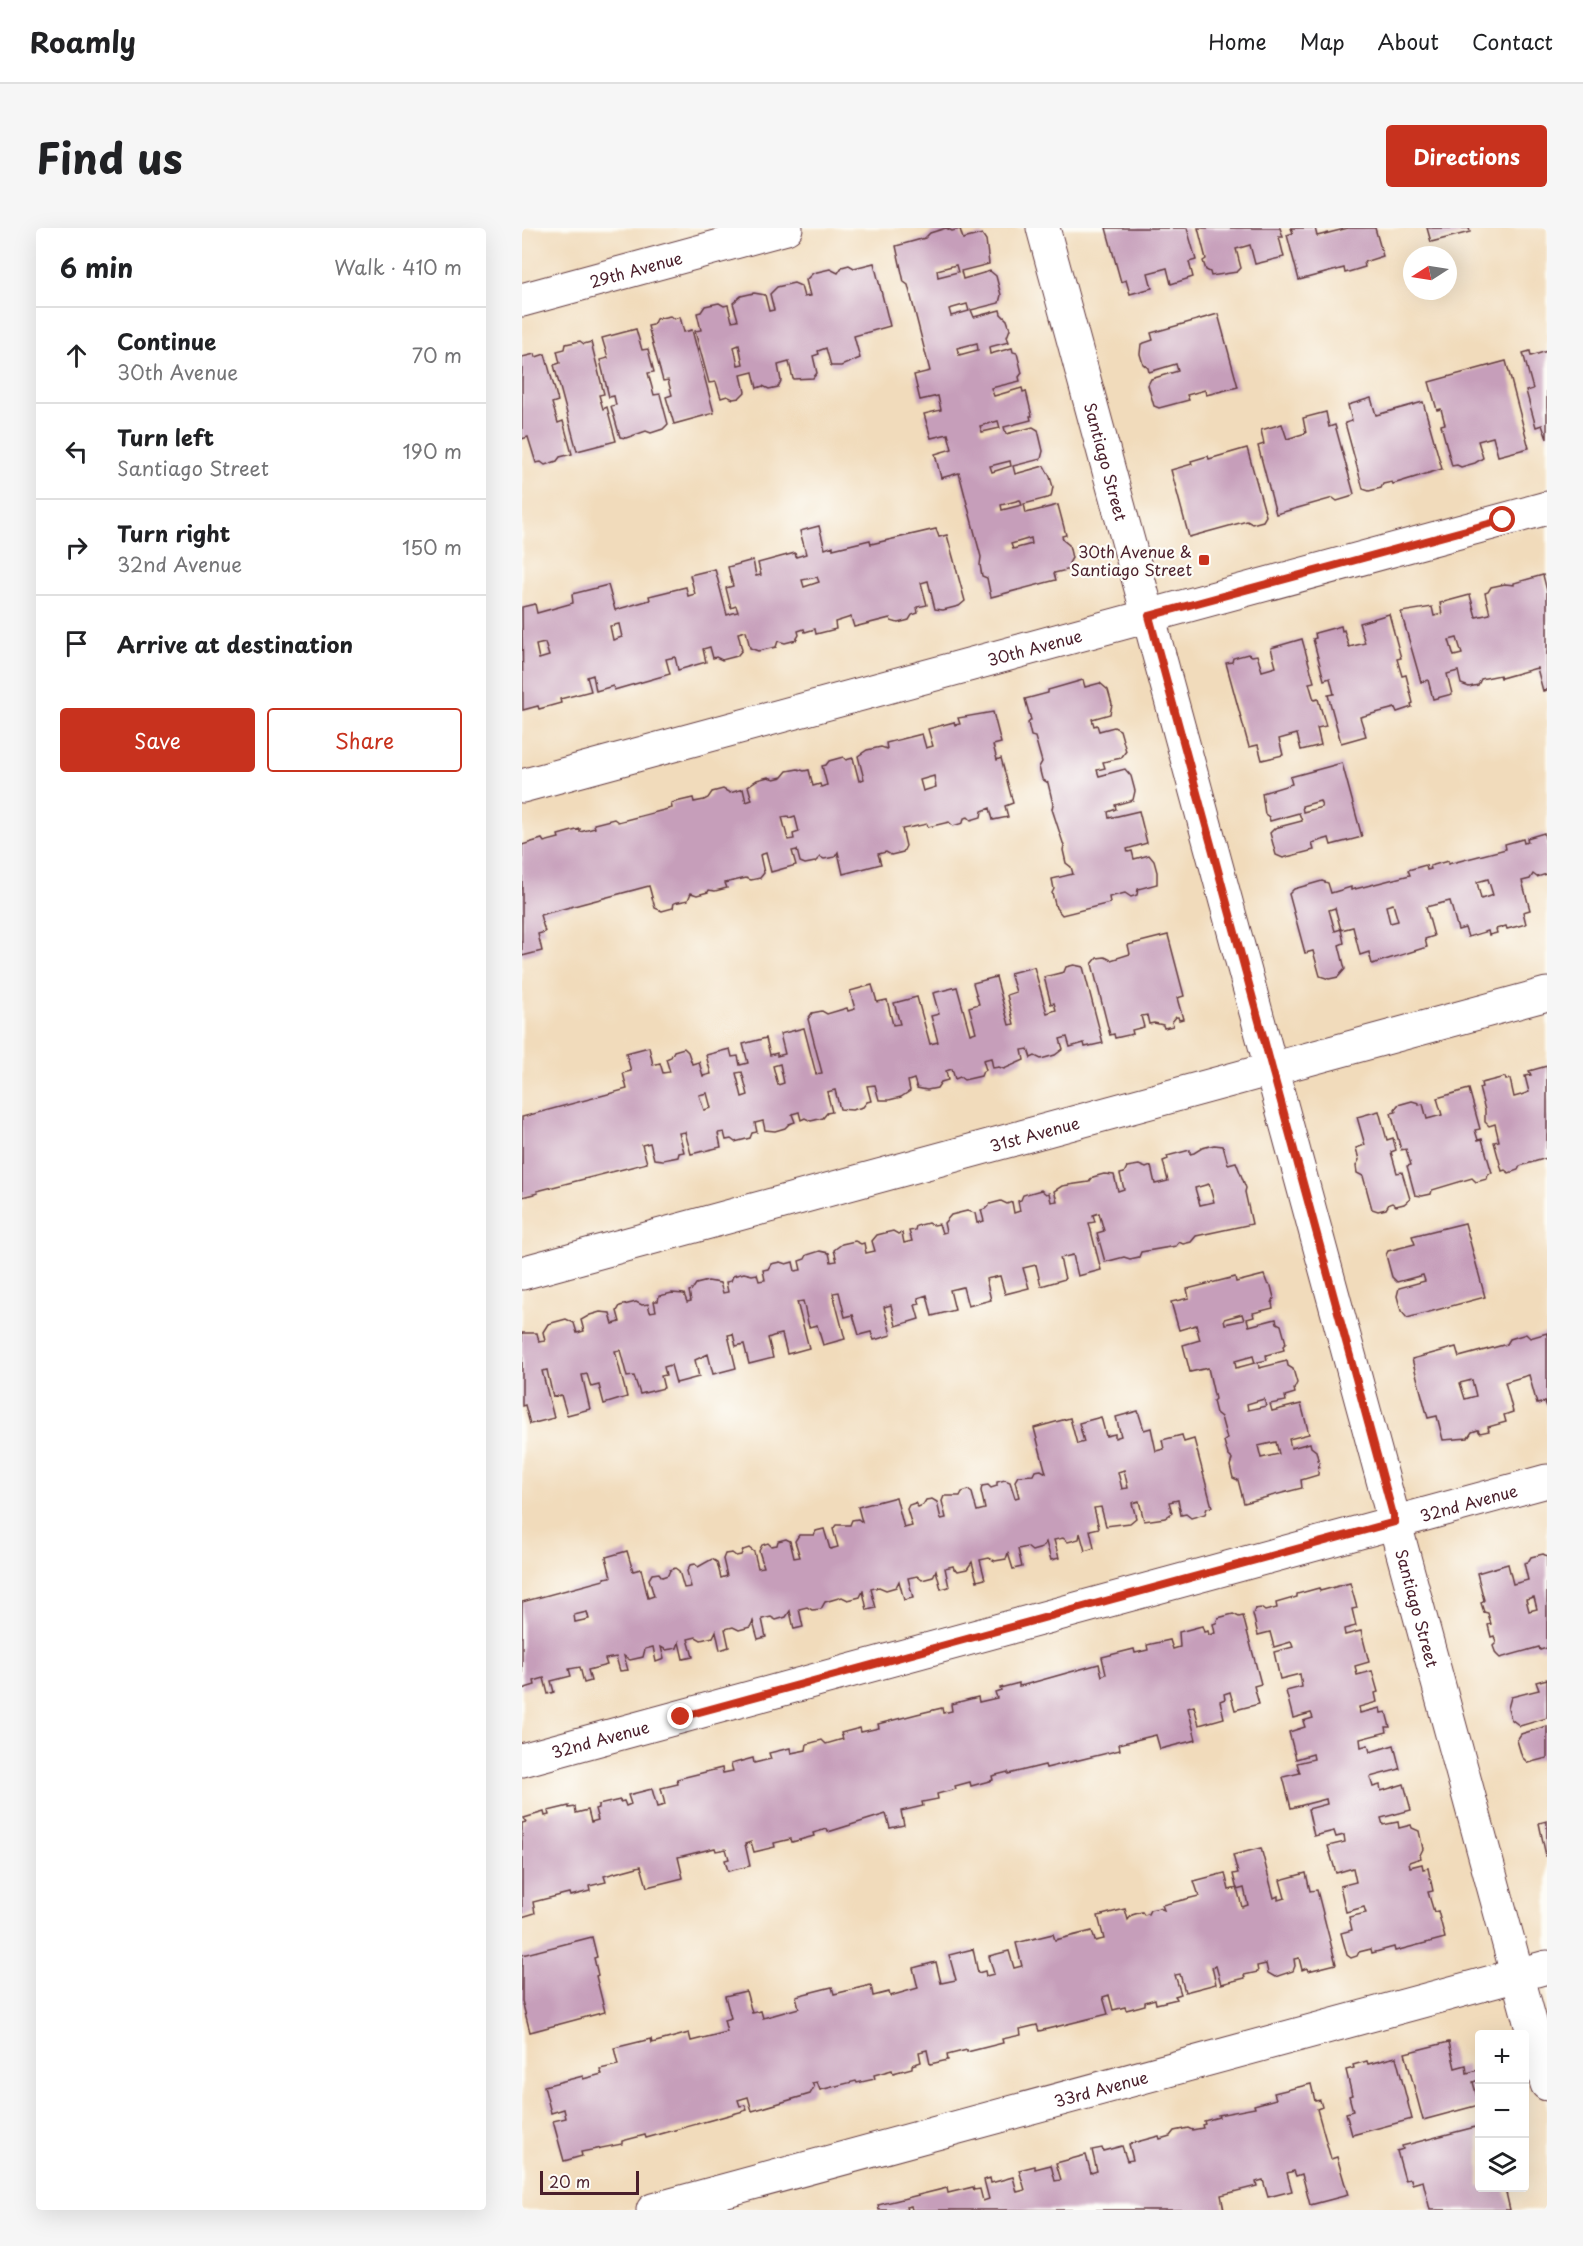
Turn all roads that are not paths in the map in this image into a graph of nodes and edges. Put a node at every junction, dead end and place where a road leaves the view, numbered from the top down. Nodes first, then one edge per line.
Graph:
1 (786, 228) edge
2 (1043, 228) edge
3 (522, 300) edge
4 (1547, 508) edge
5 (1149, 616) junction
6 (522, 786) edge
7 (1547, 994) edge
8 (1272, 1069) junction
9 (522, 1273) edge
10 (1547, 1481) edge
11 (1395, 1522) junction
12 (522, 1760) edge
13 (1532, 1971) edge
14 (1547, 2084) edge
15 (653, 2210) edge

1 - 3 street, 29th Avenue
2 - 5 street, Santiago Street
4 - 5 street, 30th Avenue
5 - 6 street, 30th Avenue
5 - 8 street, Santiago Street
7 - 8 street, 31st Avenue
8 - 9 street, 31st Avenue
8 - 11 street, Santiago Street
10 - 11 street, 32nd Avenue
11 - 12 street, 32nd Avenue
11 - 13 street, Santiago Street
13 - 14 street, Santiago Street
13 - 15 street, 33rd Avenue

